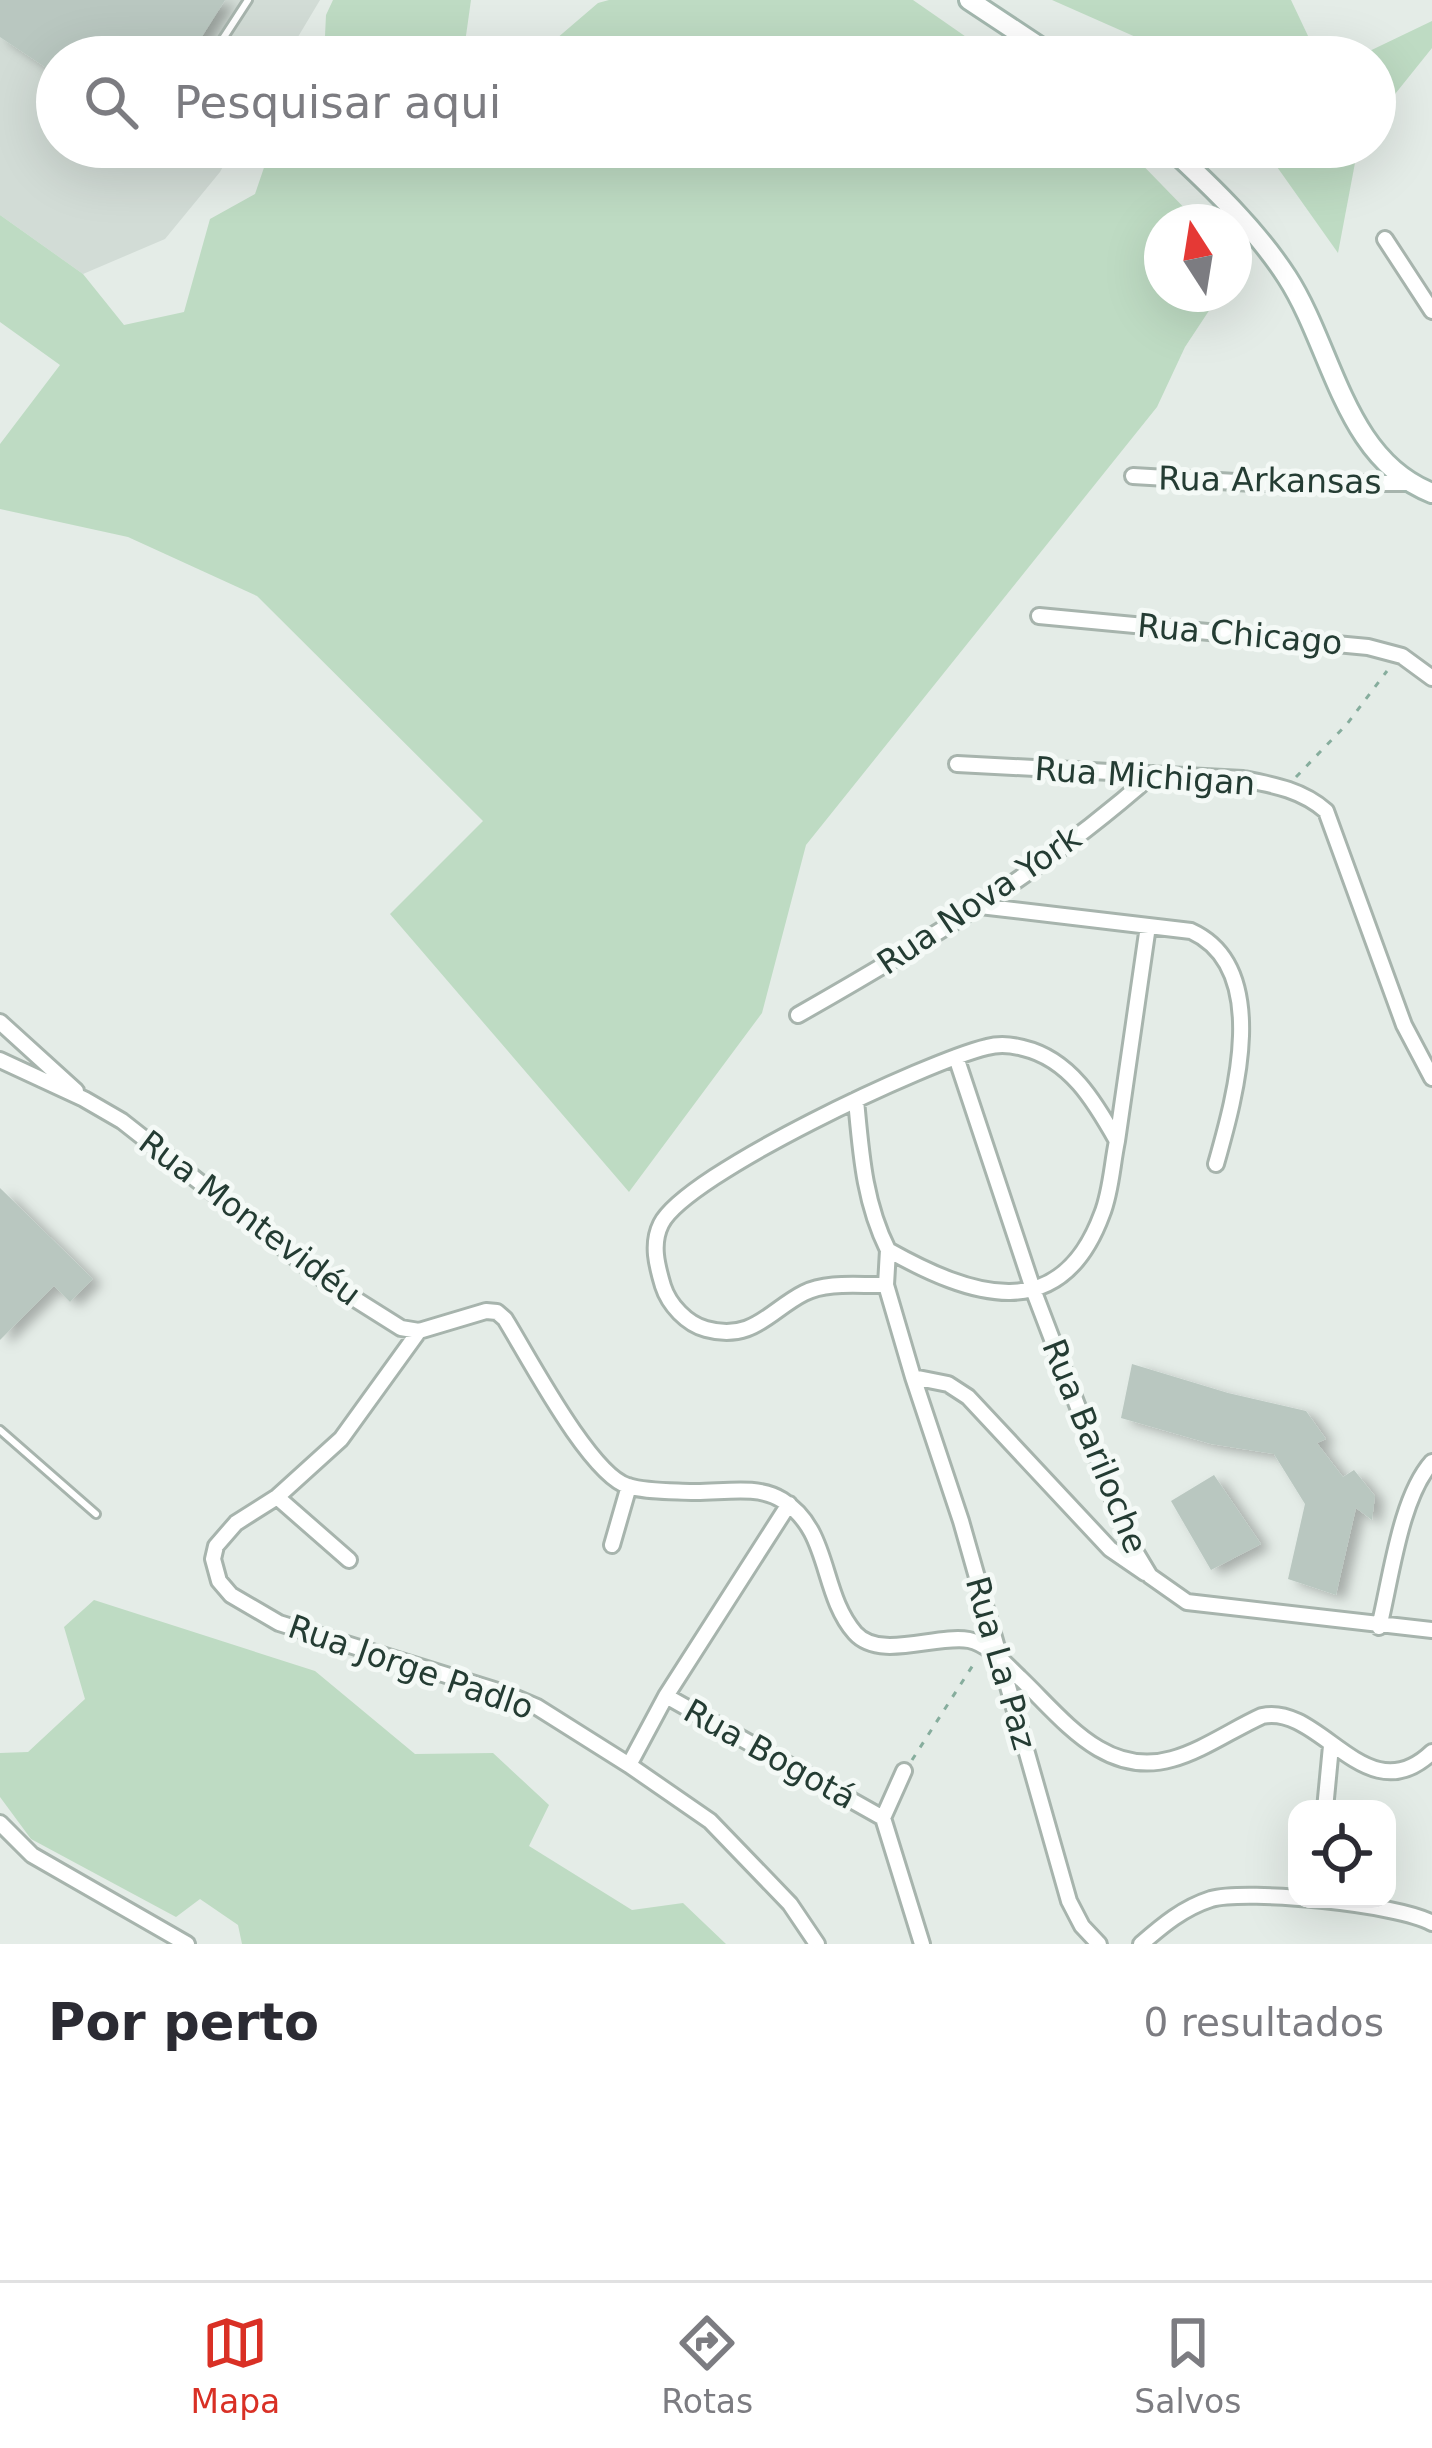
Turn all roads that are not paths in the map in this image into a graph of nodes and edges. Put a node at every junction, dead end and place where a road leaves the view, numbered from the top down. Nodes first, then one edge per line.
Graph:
1 (248, 0) edge
2 (969, 0) edge
3 (225, 36) edge
4 (1023, 36) edge
5 (1190, 168) edge
6 (1384, 239) dead end
7 (1432, 311) edge
8 (1132, 476) dead end
9 (1408, 483) junction
10 (1432, 493) edge
11 (1039, 616) dead end
12 (1432, 678) edge
13 (957, 764) dead end
14 (1153, 774) junction
15 (980, 906) junction
16 (1148, 926) junction
17 (798, 1015) dead end
18 (0, 1022) edge
19 (956, 1057) junction
20 (0, 1060) edge
21 (1432, 1078) edge
22 (84, 1099) junction
23 (856, 1100) junction
24 (1117, 1141) junction
25 (1216, 1164) dead end
26 (888, 1250) junction
27 (886, 1285) junction
28 (1034, 1292) junction
29 (418, 1331) junction
30 (913, 1377) junction
31 (0, 1430) edge
32 (1432, 1462) edge
33 (629, 1486) junction
34 (278, 1497) junction
35 (788, 1504) junction
36 (96, 1514) dead end
37 (612, 1545) dead end
38 (349, 1560) dead end
39 (1150, 1576) junction
40 (1378, 1627) junction
41 (1432, 1630) edge
42 (999, 1658) junction
43 (666, 1696) junction
44 (1330, 1747) junction
45 (1432, 1752) edge
46 (629, 1765) junction
47 (904, 1772) road end
48 (1326, 1800) edge
49 (883, 1818) junction
50 (0, 1822) edge
51 (1288, 1899) edge
52 (1386, 1908) edge
53 (1432, 1923) edge
54 (188, 1944) edge
55 (817, 1944) edge
56 (922, 1944) edge
57 (1099, 1944) edge
58 (1141, 1944) edge

1 - 3 lane
2 - 4 main road
5 - 9 main road
6 - 7 street
8 - 9 street, Rua Arkansas
9 - 10 main road
11 - 12 street, Rua Chicago
13 - 14 street, Rua Michigan
14 - 15 street, Rua Nova York
14 - 21 street, Rua Michigan
15 - 16 street
15 - 17 street, Rua Nova York
16 - 24 street
16 - 25 street
18 - 22 street, Rua Montevidéu
19 - 23 street
19 - 24 street
19 - 28 street, Rua Bariloche
20 - 22 street, Rua Montevidéu
22 - 29 street, Rua Montevidéu
23 - 26 street
23 - 27 street
24 - 28 street
26 - 27 street, Rua La Paz
26 - 28 street
27 - 30 street, Rua La Paz
28 - 39 street, Rua Bariloche
29 - 33 street
29 - 34 street
30 - 39 street
30 - 42 street, Rua La Paz
31 - 36 lane
32 - 40 street
33 - 35 street
33 - 37 street
34 - 38 street
34 - 46 street, Rua Jorge Padlo
35 - 42 street
35 - 43 street
39 - 40 street, Rua Bariloche
40 - 41 street
42 - 44 street
42 - 57 street, Rua La Paz
43 - 46 street
43 - 49 street, Rua Bogotá
44 - 45 street
44 - 48 street
46 - 55 street, Rua Jorge Padlo
47 - 49 street
49 - 56 street, Rua Bogotá
50 - 54 street
51 - 58 street
52 - 53 street

